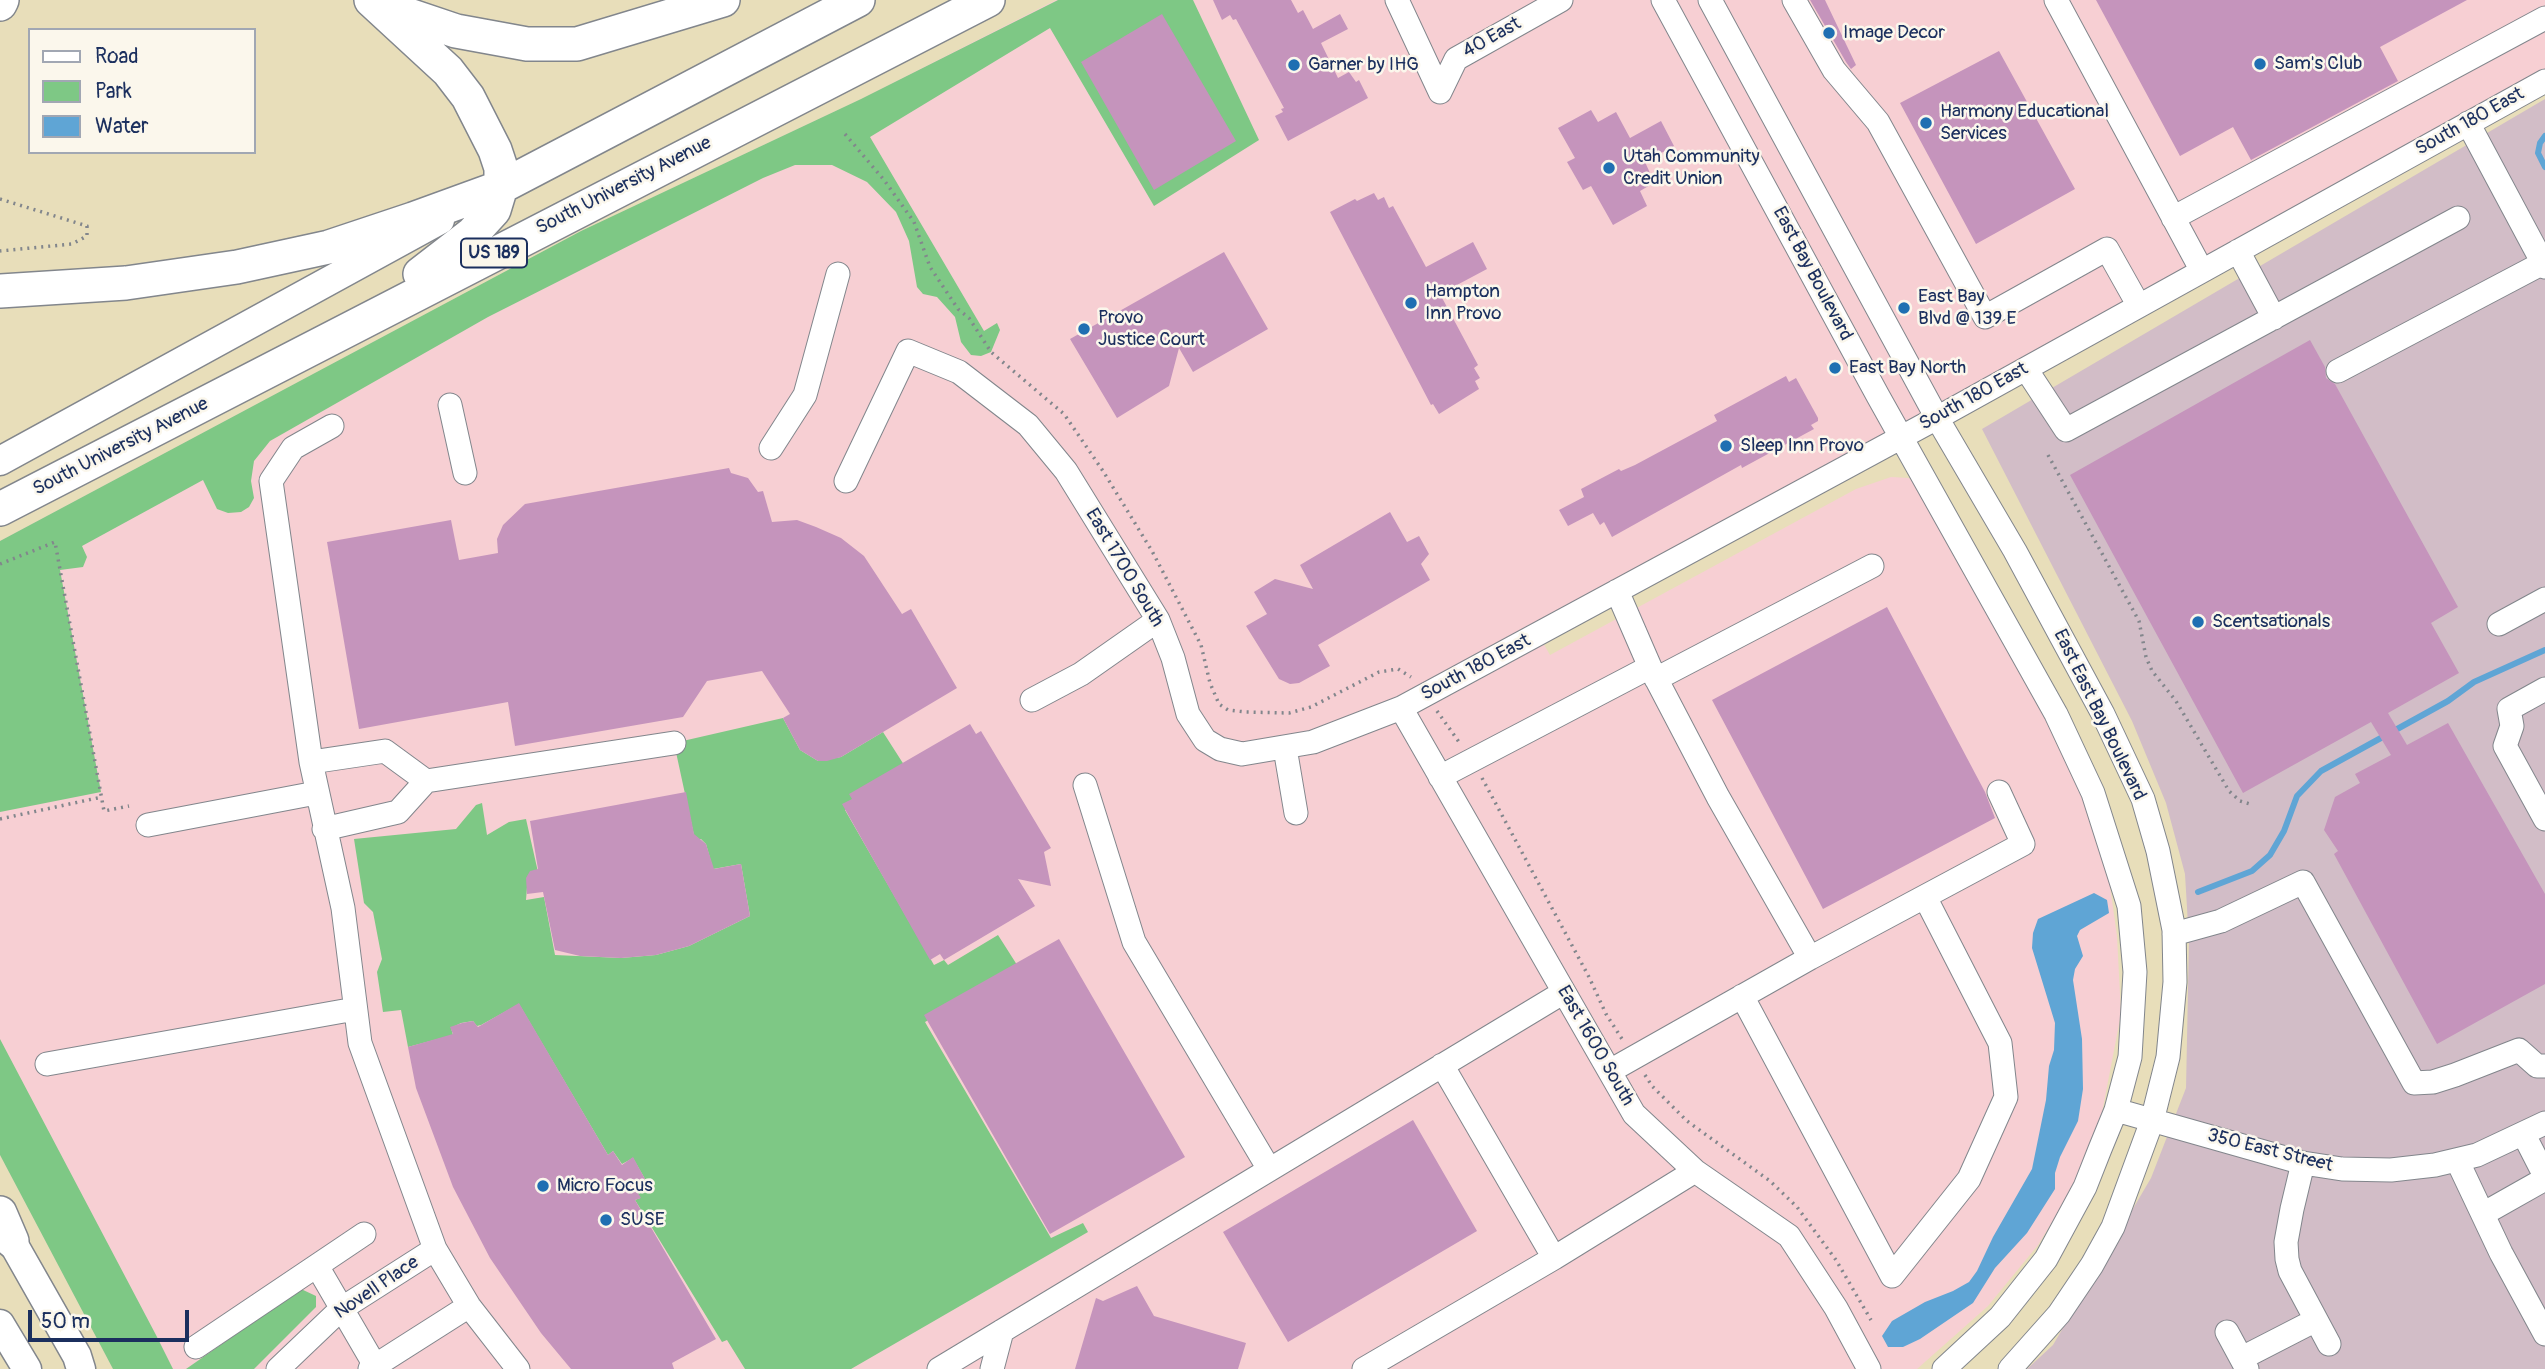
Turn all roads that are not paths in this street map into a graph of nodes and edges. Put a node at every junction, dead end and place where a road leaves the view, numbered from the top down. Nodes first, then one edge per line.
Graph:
1 (371, 0) edge
2 (723, 0) edge
3 (858, 0) edge
4 (988, 0) edge
5 (1561, 0) edge
6 (1663, 0) edge
7 (1710, 0) edge
8 (1794, 0) edge
9 (2056, 0) edge
10 (1404, 2) edge
11 (2545, 18) edge
12 (2545, 80) edge
13 (2468, 123) junction
14 (501, 187) junction
15 (2173, 218) junction
16 (2458, 218) dead end
17 (2238, 251) junction
18 (2544, 265) edge
19 (2202, 271) junction
20 (838, 274) dead end
21 (0, 290) edge
22 (2139, 306) junction
23 (2274, 318) junction
24 (352, 327) junction
25 (2026, 369) junction
26 (2338, 371) dead end
27 (450, 405) dead end
28 (1937, 418) junction
29 (332, 426) dead end
30 (1902, 436) junction
31 (771, 448) dead end
32 (0, 461) edge
33 (465, 473) dead end
34 (846, 481) dead end
35 (0, 509) edge
36 (1872, 566) dead end
37 (1617, 591) junction
38 (2545, 599) edge
39 (1158, 620) junction
40 (2499, 624) dead end
41 (1653, 673) junction
42 (2545, 689) edge
43 (1032, 700) dead end
44 (1401, 708) junction
45 (674, 743) dead end
46 (1284, 748) junction
47 (311, 762) junction
48 (1440, 777) junction
49 (426, 781) junction
50 (1085, 785) dead end
51 (1999, 792) dead end
52 (316, 793) junction
53 (1296, 813) dead end
54 (2545, 819) edge
55 (148, 825) dead end
56 (324, 829) junction
57 (1925, 897) junction
58 (2174, 934) junction
59 (1810, 958) junction
60 (1564, 992) junction
61 (1742, 996) junction
62 (355, 1009) junction
63 (47, 1064) dead end
64 (1442, 1065) junction
65 (2545, 1066) edge
66 (1609, 1071) junction
67 (2116, 1110) junction
68 (2152, 1121) junction
69 (2545, 1123) edge
70 (2524, 1135) junction
71 (2457, 1160) junction
72 (2303, 1163) junction
73 (1269, 1169) junction
74 (1695, 1171) junction
75 (2545, 1178) edge
76 (2483, 1214) junction
77 (4, 1225) edge
78 (364, 1234) dead end
79 (435, 1249) junction
80 (1554, 1258) junction
81 (317, 1266) junction
82 (469, 1306) junction
83 (341, 1309) junction
84 (2316, 1320) junction
85 (0, 1324) edge
86 (1002, 1331) junction
87 (2227, 1332) dead end
88 (2545, 1334) edge
89 (2329, 1344) dead end
90 (196, 1347) dead end
91 (2245, 1364) edge
92 (374, 1368) edge
93 (27, 1369) edge
94 (81, 1369) edge
95 (278, 1369) edge
96 (518, 1369) edge
97 (939, 1369) edge
98 (992, 1369) edge
99 (1364, 1369) edge
100 (1869, 1369) edge
101 (1944, 1369) edge
102 (2010, 1369) edge

1 - 2 highway
1 - 14 highway
3 - 14 highway
4 - 24 highway, South University Avenue / US 189
5 - 10 street, 40 East
6 - 30 street, East Bay Boulevard
7 - 28 street
8 - 22 street
9 - 15 street
11 - 15 street
12 - 13 street, South 180 East
13 - 17 street, South 180 East
13 - 18 street
14 - 21 highway
14 - 24 highway
14 - 32 main road
15 - 19 street
16 - 23 street
17 - 19 street, South 180 East
17 - 23 street
18 - 26 street
19 - 22 street, South 180 East
20 - 31 street
22 - 25 street, South 180 East
23 - 25 street
24 - 35 highway, South University Avenue / US 189
25 - 28 street, South 180 East
27 - 33 street
28 - 30 street, South 180 East
28 - 58 street, East East Bay Boulevard
29 - 47 street
30 - 37 street, South 180 East
30 - 67 street, East East Bay Boulevard
34 - 39 street, East 1700 South
36 - 41 street
37 - 41 street
37 - 44 street, South 180 East
38 - 40 street
39 - 43 street
39 - 46 street, East 1700 South
41 - 48 street
41 - 59 street
42 - 54 street
44 - 46 street, East 1700 South
44 - 48 street, East 1600 South
45 - 49 street
46 - 53 street
47 - 49 street
47 - 52 street
48 - 60 street, East 1600 South
49 - 56 street
50 - 73 street
51 - 57 street
52 - 55 street
52 - 56 street
56 - 62 street
57 - 59 street
57 - 61 street
58 - 65 street
58 - 68 street, East East Bay Boulevard
59 - 61 street
60 - 64 street
60 - 66 street, East 1600 South
61 - 66 street
62 - 63 street
62 - 79 street
64 - 73 street
64 - 80 street
66 - 74 street, East 1600 South
67 - 68 street, 350 East Street
67 - 101 street
68 - 72 street, 350 East Street
68 - 102 street
69 - 70 street, 350 East Street
70 - 71 street, 350 East Street
70 - 75 street
71 - 72 street, 350 East Street
71 - 76 street
72 - 84 street
73 - 86 street
74 - 80 street
74 - 100 street, East 1600 South
75 - 76 street
76 - 88 street
77 - 94 main road
78 - 81 street
79 - 82 street, Novell Place
79 - 83 street, Novell Place
80 - 99 street
81 - 83 street
81 - 90 street
82 - 92 street
82 - 96 street, Novell Place
83 - 92 street
83 - 95 street, Novell Place
84 - 89 street
84 - 91 street
85 - 93 main road
86 - 97 street
86 - 98 street
87 - 91 street

